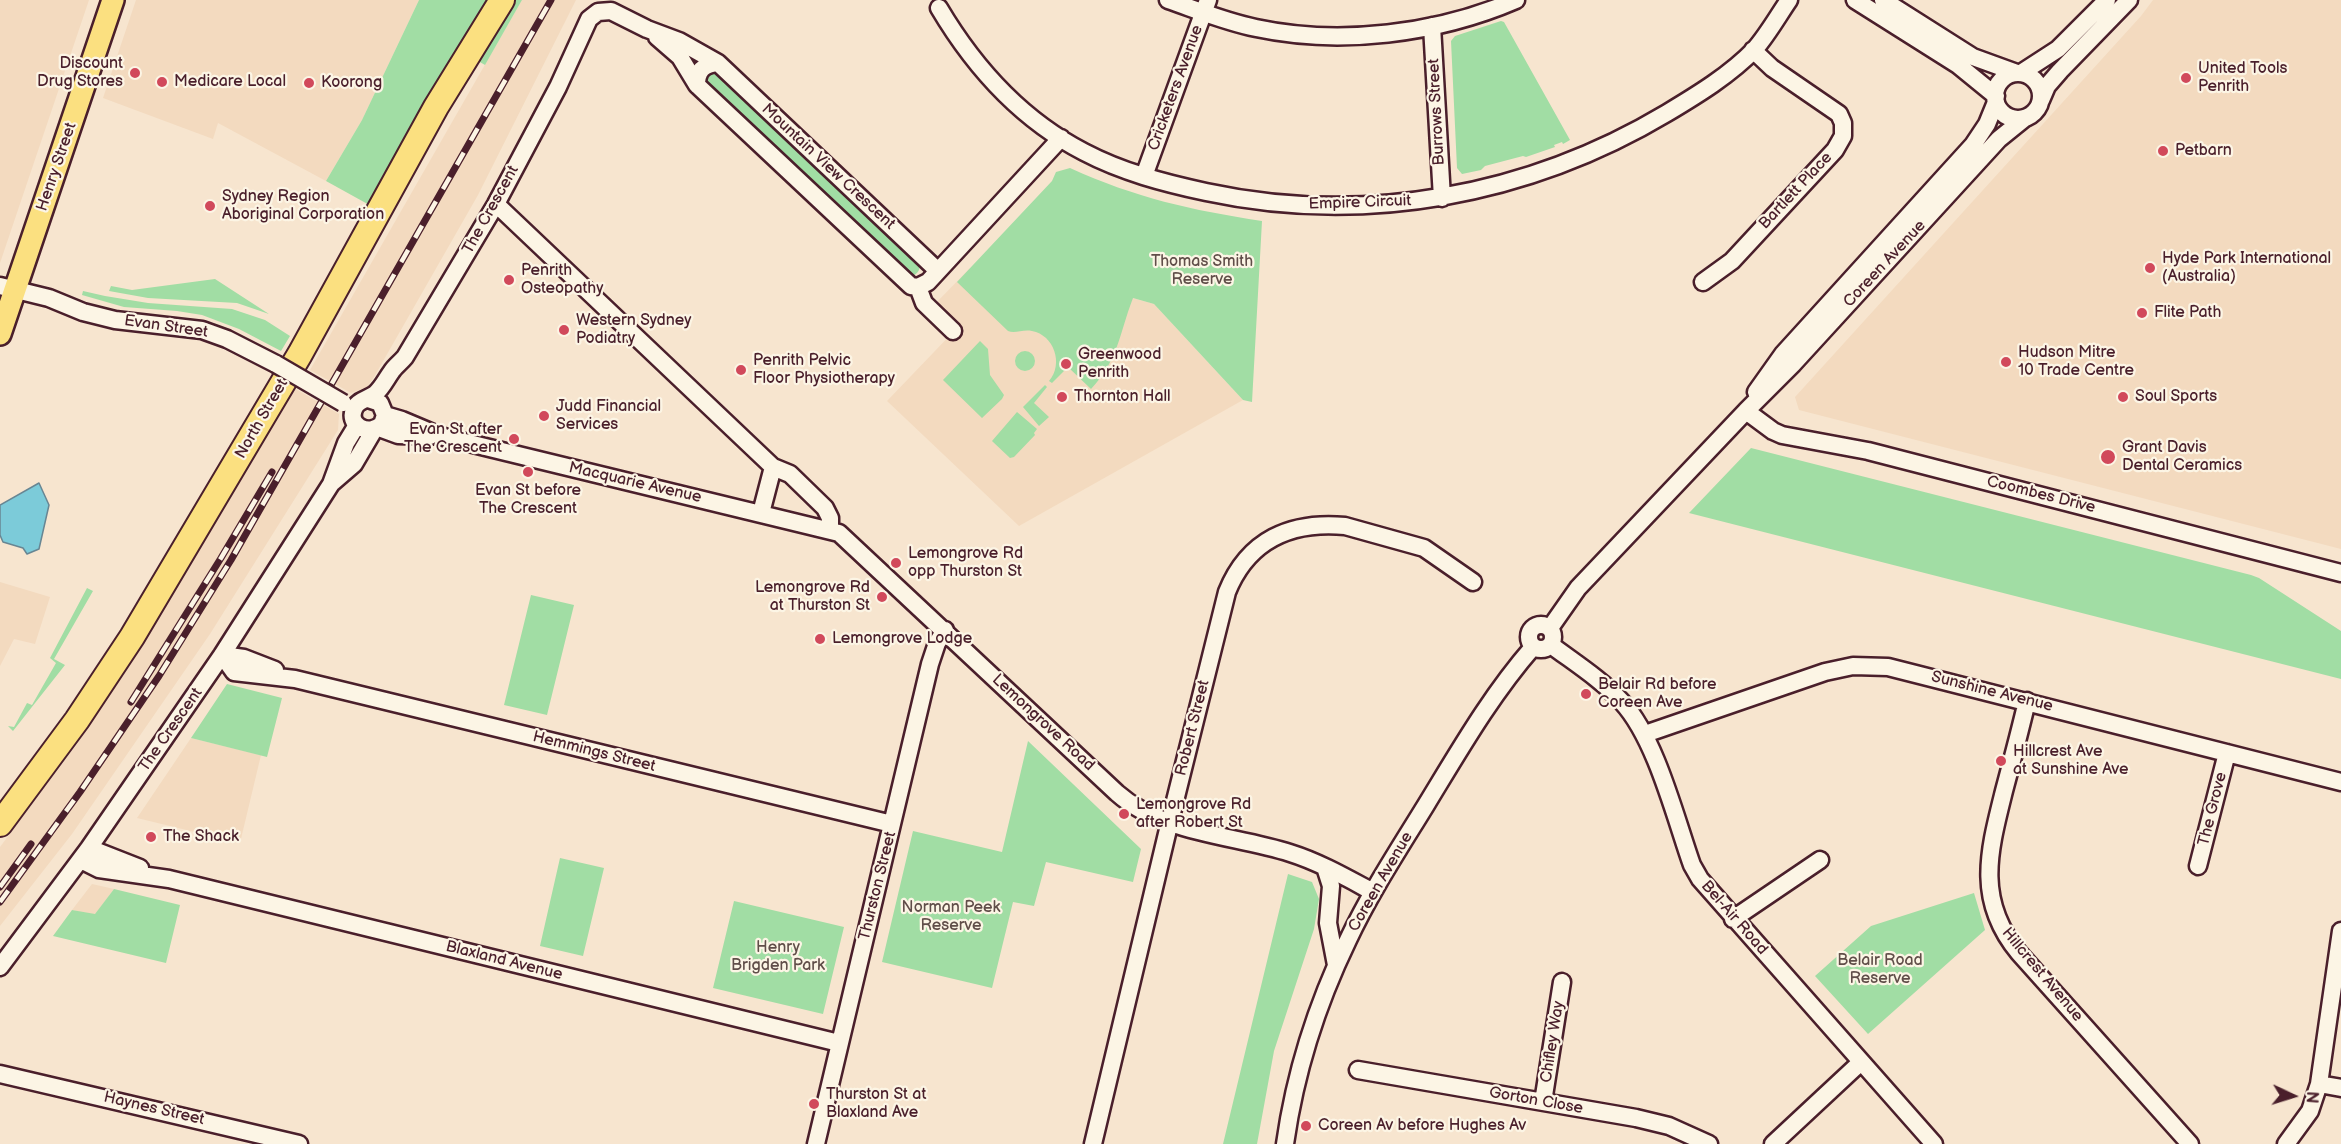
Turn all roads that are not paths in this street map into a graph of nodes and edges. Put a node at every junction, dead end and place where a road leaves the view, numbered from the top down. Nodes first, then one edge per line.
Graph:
1 (113, 0) edge
2 (502, 0) edge
3 (1168, 0) edge
4 (1516, 0) edge
5 (1788, 0) edge
6 (1855, 0) edge
7 (1883, 0) edge
8 (2107, 0) edge
9 (2129, 0) edge
10 (1206, 6) edge
11 (939, 8) dead end
12 (598, 12) joint
13 (1432, 26) junction
14 (647, 29) junction
15 (1753, 50) junction
16 (718, 63) junction
17 (2019, 73) junction
18 (697, 85) junction
19 (1996, 99) junction
20 (2041, 100) junction
21 (2025, 118) junction
22 (1061, 138) junction
23 (1144, 176) junction
24 (1442, 198) junction
25 (496, 204) junction
26 (938, 271) junction
27 (1703, 282) dead end
28 (918, 287) junction
29 (8, 288) edge
30 (953, 331) dead end
31 (0, 334) edge
32 (355, 409) junction
33 (1746, 411) junction
34 (379, 424) junction
35 (773, 467) junction
36 (331, 484) junction
37 (760, 513) junction
38 (830, 530) junction
39 (2341, 573) edge
40 (1473, 582) dead end
41 (945, 630) junction
42 (1550, 637) junction
43 (222, 655) junction
44 (2027, 701) junction
45 (1645, 734) junction
46 (2227, 753) junction
47 (2341, 782) edge
48 (1170, 821) junction
49 (0, 824) edge
50 (892, 824) junction
51 (85, 854) junction
52 (1820, 860) dead end
53 (2198, 866) dead end
54 (1325, 867) junction
55 (1373, 892) junction
56 (1733, 918) junction
57 (2341, 931) edge
58 (1336, 966) junction
59 (0, 968) edge
60 (1562, 982) dead end
61 (839, 1043) junction
62 (1861, 1062) junction
63 (1358, 1070) dead end
64 (3, 1073) edge
65 (2319, 1084) junction
66 (2341, 1088) edge
67 (1543, 1102) junction
68 (299, 1144) edge
69 (816, 1144) edge
70 (1093, 1144) edge
71 (1286, 1144) edge
72 (1709, 1144) edge
73 (1773, 1144) edge
74 (1934, 1144) edge
75 (2190, 1144) edge
76 (2286, 1144) edge

1 - 29 main road, Henry Street
2 - 49 highway, North Street
3 - 10 street
4 - 13 street
5 - 15 street, Empire Circuit
6 - 19 street
7 - 17 street
8 - 17 street
9 - 20 street
10 - 13 street
10 - 23 street, Cricketers Avenue
11 - 22 street, Empire Circuit
12 - 14 street, Mountain View Crescent
12 - 25 street, The Crescent
13 - 24 street, Burrows Street
14 - 16 street, Mountain View Crescent
14 - 18 street, Mountain View Crescent
15 - 24 street, Empire Circuit
15 - 27 street, Bartlett Place
16 - 18 street
16 - 26 street, Mountain View Crescent
17 - 19 street
17 - 20 street
18 - 28 street, Mountain View Crescent
19 - 21 street
19 - 33 street, Coreen Avenue
20 - 21 street
21 - 33 street, Coreen Avenue
22 - 23 street, Empire Circuit
22 - 26 street
23 - 24 street, Empire Circuit
25 - 32 street, The Crescent
25 - 35 street
26 - 28 street
28 - 30 street, Mountain View Crescent
29 - 31 main road, Henry Street
29 - 32 street, Evan Street, bridge
32 - 34 street, Macquarie Avenue
32 - 34 street
32 - 36 street, The Crescent
33 - 39 street, Coombes Drive
33 - 42 street, Coreen Avenue
34 - 36 street, The Crescent
34 - 37 street, Macquarie Avenue
35 - 37 street
35 - 38 street
36 - 43 street, The Crescent
37 - 38 street, Macquarie Avenue
38 - 41 street, Lemongrove Road
40 - 48 street, Robert Street
41 - 48 street, Lemongrove Road
41 - 50 street, Thurston Street
42 - 45 street, Bel-Air Road
42 - 55 street, Coreen Avenue
43 - 50 street, Hemmings Street
43 - 51 street, The Crescent
44 - 45 street, Sunshine Avenue
44 - 46 street, Sunshine Avenue
44 - 75 street, Hillcrest Avenue
45 - 56 street, Bel-Air Road
46 - 47 street, Sunshine Avenue
46 - 53 street, The Grove
48 - 54 street, Lemongrove Road
48 - 70 street, Robert Street
50 - 61 street, Thurston Street
51 - 59 street, The Crescent
51 - 61 street, Blaxland Avenue
52 - 56 street
54 - 55 street, Lemongrove Road
54 - 58 street
55 - 58 street, Coreen Avenue
56 - 62 street, Bel-Air Road
57 - 65 street
58 - 71 street, Coreen Avenue
60 - 67 street, Chifley Way
61 - 69 street, Thurston Street
62 - 73 street
62 - 74 street, Bel-Air Road
63 - 67 street, Gorton Close
64 - 68 street, Haynes Street
65 - 66 street
65 - 76 street
67 - 72 street, Gorton Close

